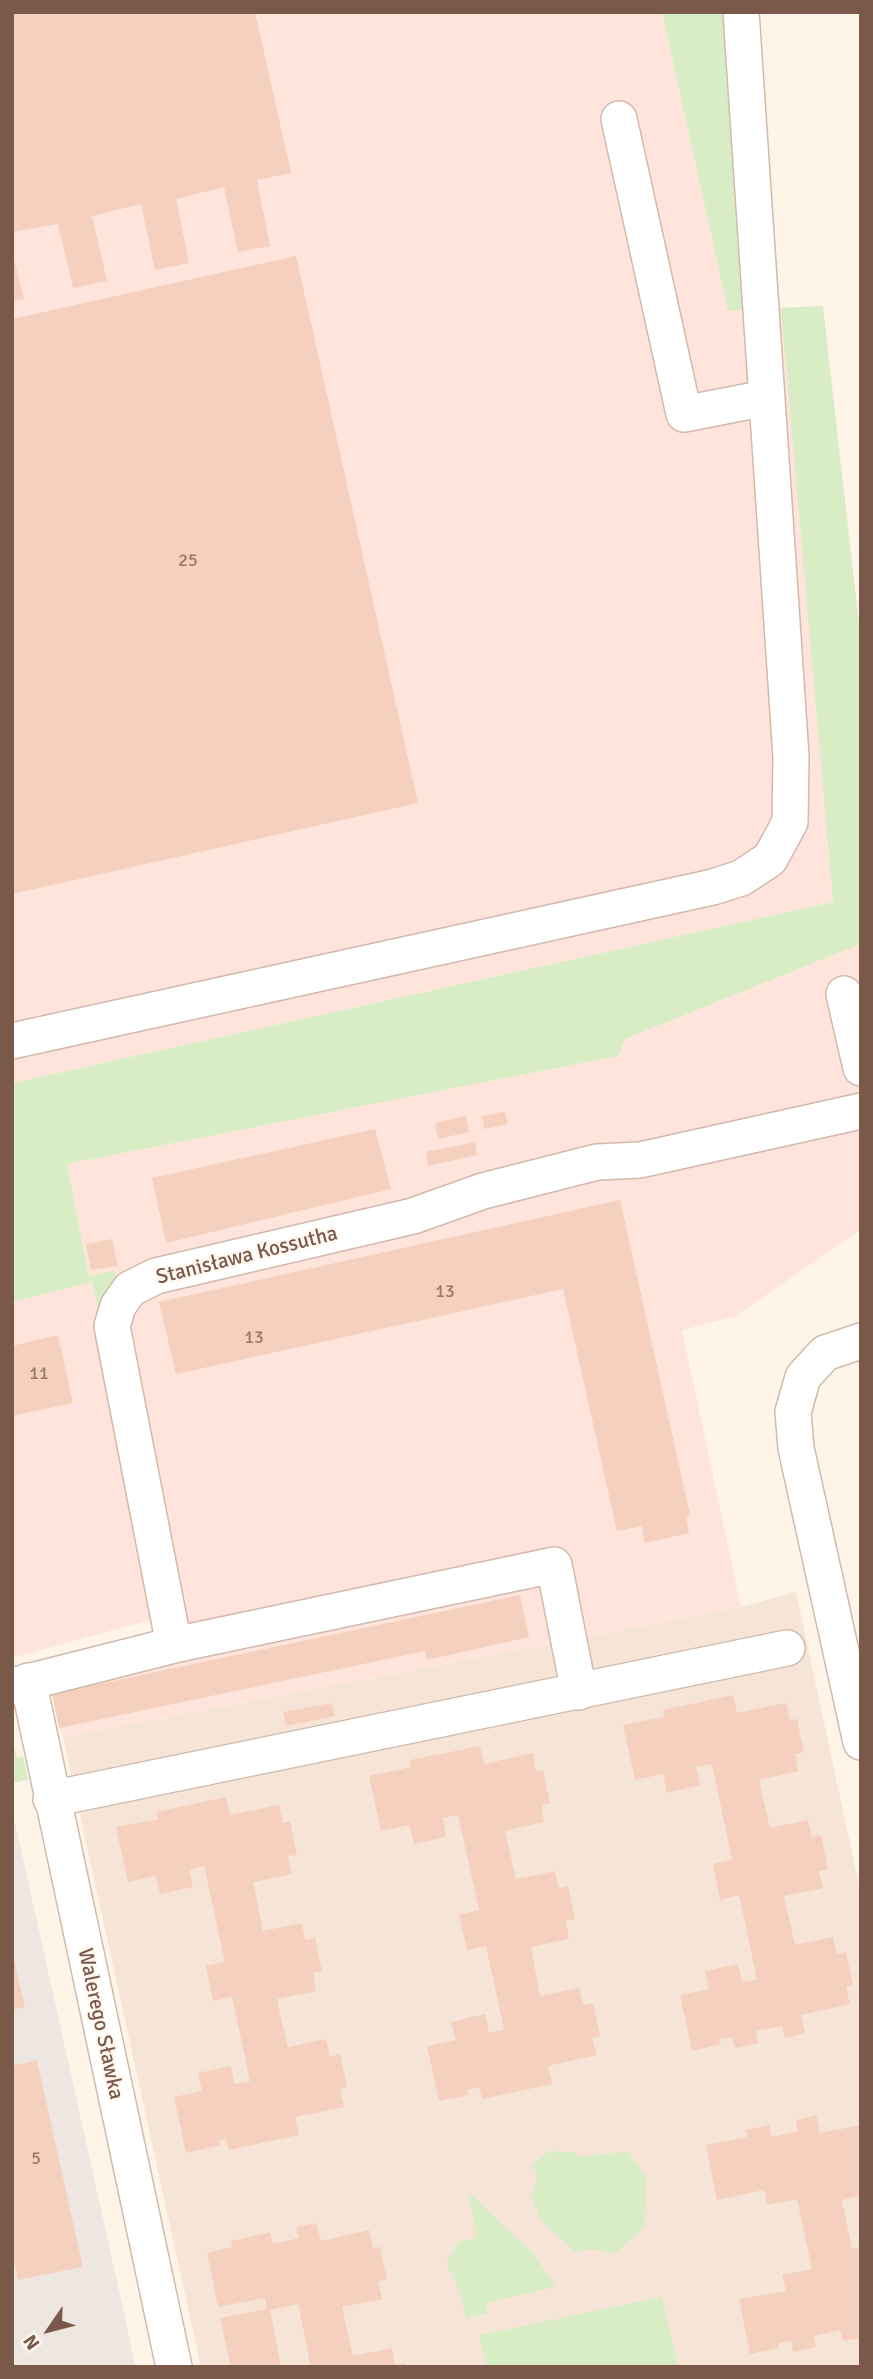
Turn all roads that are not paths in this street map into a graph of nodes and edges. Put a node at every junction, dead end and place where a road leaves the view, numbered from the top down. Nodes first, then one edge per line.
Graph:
1 (741, 12) edge
2 (619, 119) dead end
3 (766, 398) junction
4 (844, 994) dead end
5 (12, 1041) edge
6 (861, 1068) edge
7 (861, 1111) edge
8 (861, 1341) edge
9 (174, 1644) junction
10 (787, 1648) dead end
11 (20, 1683) edge
12 (579, 1692) junction
13 (861, 1742) edge
14 (51, 1799) junction
15 (174, 2367) edge

1 - 3 street
2 - 3 street
3 - 5 street
4 - 6 street
7 - 9 street, Stanisława Kossutha
8 - 13 street
9 - 11 street
9 - 12 street
10 - 12 street
11 - 14 street, Walerego Sławka
12 - 14 street
14 - 15 street, Walerego Sławka

